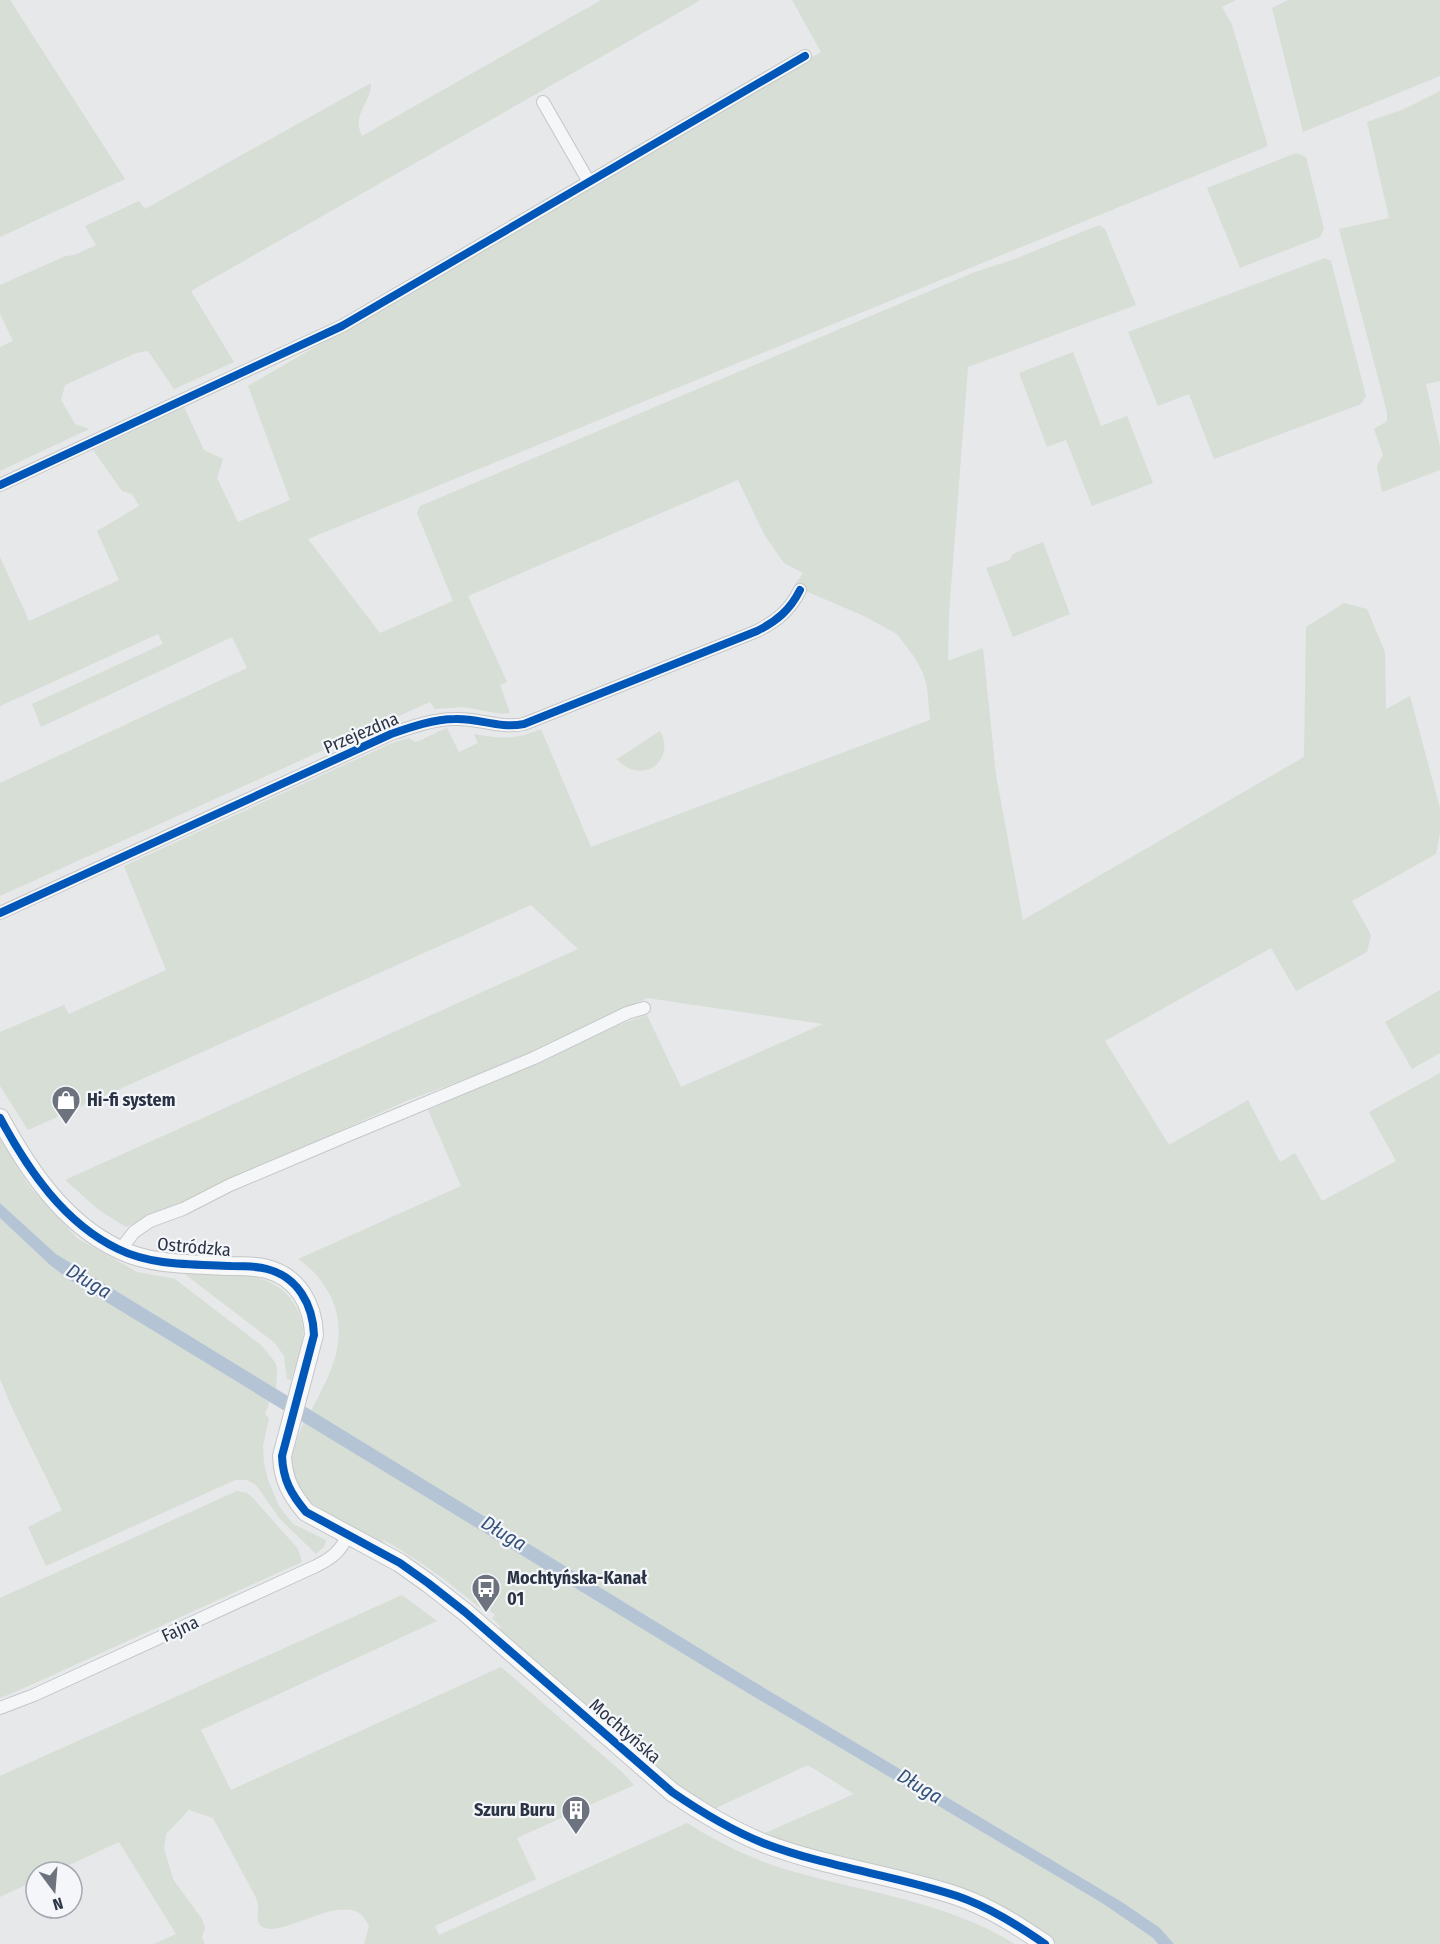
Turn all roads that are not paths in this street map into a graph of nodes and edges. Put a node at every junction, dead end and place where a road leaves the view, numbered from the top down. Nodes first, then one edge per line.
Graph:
1 (805, 56) dead end
2 (543, 102) dead end
3 (589, 182) junction
4 (0, 485) edge
5 (800, 590) dead end
6 (0, 913) edge
7 (644, 1008) dead end
8 (0, 1118) edge
9 (120, 1250) junction
10 (291, 1425) joint
11 (348, 1535) junction
12 (0, 1708) edge
13 (1045, 1944) edge

1 - 3 street
2 - 3 street
3 - 4 street
5 - 6 street, Przejezdna
7 - 9 street
8 - 9 street, Ostródzka
9 - 10 street, Ostródzka
10 - 11 street, Mochtyńska
11 - 12 street, Fajna
11 - 13 street, Mochtyńska

